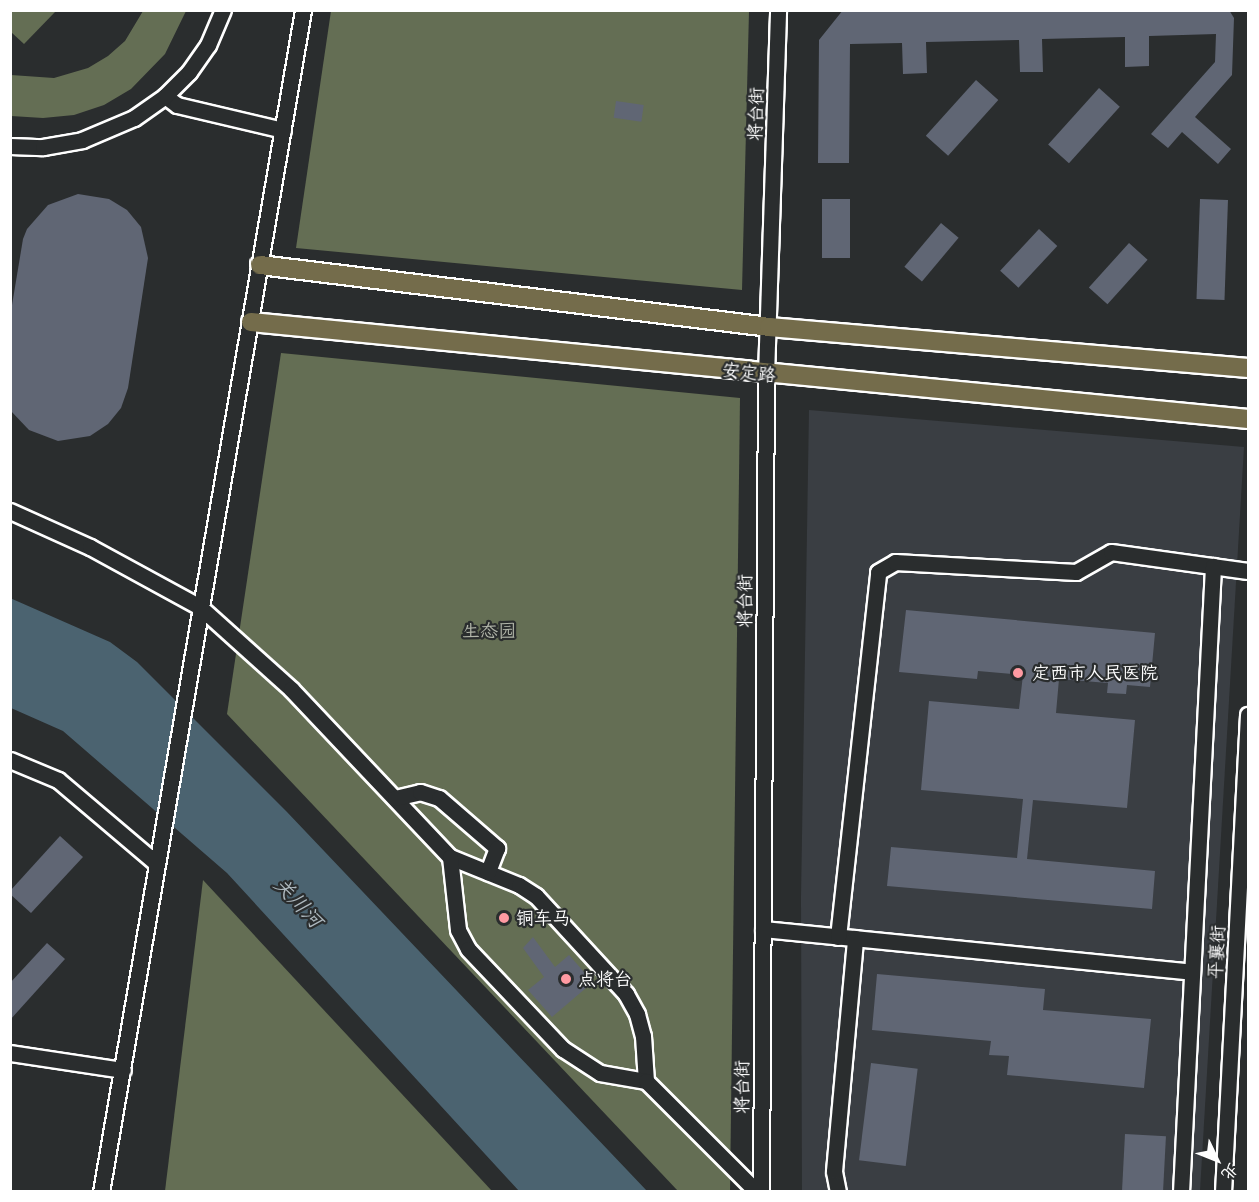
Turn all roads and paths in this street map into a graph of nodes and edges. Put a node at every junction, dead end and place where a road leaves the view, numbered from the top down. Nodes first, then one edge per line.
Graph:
1 (223, 10) edge
2 (303, 10) edge
3 (778, 10) edge
4 (165, 96) junction
5 (283, 130) junction
6 (10, 146) edge
7 (260, 265) junction
8 (251, 322) junction
9 (769, 327) junction
10 (1248, 368) edge
11 (766, 375) junction
12 (1248, 419) edge
13 (10, 511) edge
14 (1213, 566) junction
15 (1248, 571) edge
16 (200, 607) junction
17 (1248, 715) edge
18 (10, 760) edge
19 (394, 798) junction
20 (450, 857) junction
21 (157, 864) junction
22 (488, 872) junction
23 (1244, 905) edge
24 (763, 929) junction
25 (838, 937) junction
26 (855, 938) junction
27 (1192, 972) junction
28 (10, 1053) edge
29 (123, 1070) junction
30 (646, 1081) junction
31 (100, 1191) edge
32 (759, 1191) edge
33 (838, 1191) edge
34 (1181, 1191) edge
35 (1223, 1191) edge

1 - 4 street
2 - 5 street
3 - 9 street, 将台街
4 - 5 street
4 - 6 street
5 - 7 street
7 - 8 street
7 - 9 main road
8 - 11 main road, 安定路
8 - 16 street
9 - 10 main road
9 - 11 street, 将台街
11 - 12 main road, 安定路
11 - 24 street, 将台街
13 - 16 street
14 - 15 street
14 - 25 street
14 - 27 street
16 - 19 street
16 - 21 street
17 - 23 street, 平襄街
18 - 21 street
19 - 20 street
19 - 22 street
20 - 22 street
20 - 30 street
21 - 29 street
22 - 30 street
23 - 35 street, 平襄街
24 - 25 street
24 - 32 street, 将台街
25 - 26 street
26 - 27 street
26 - 33 street
27 - 34 street
28 - 29 street
29 - 31 street
30 - 32 street

